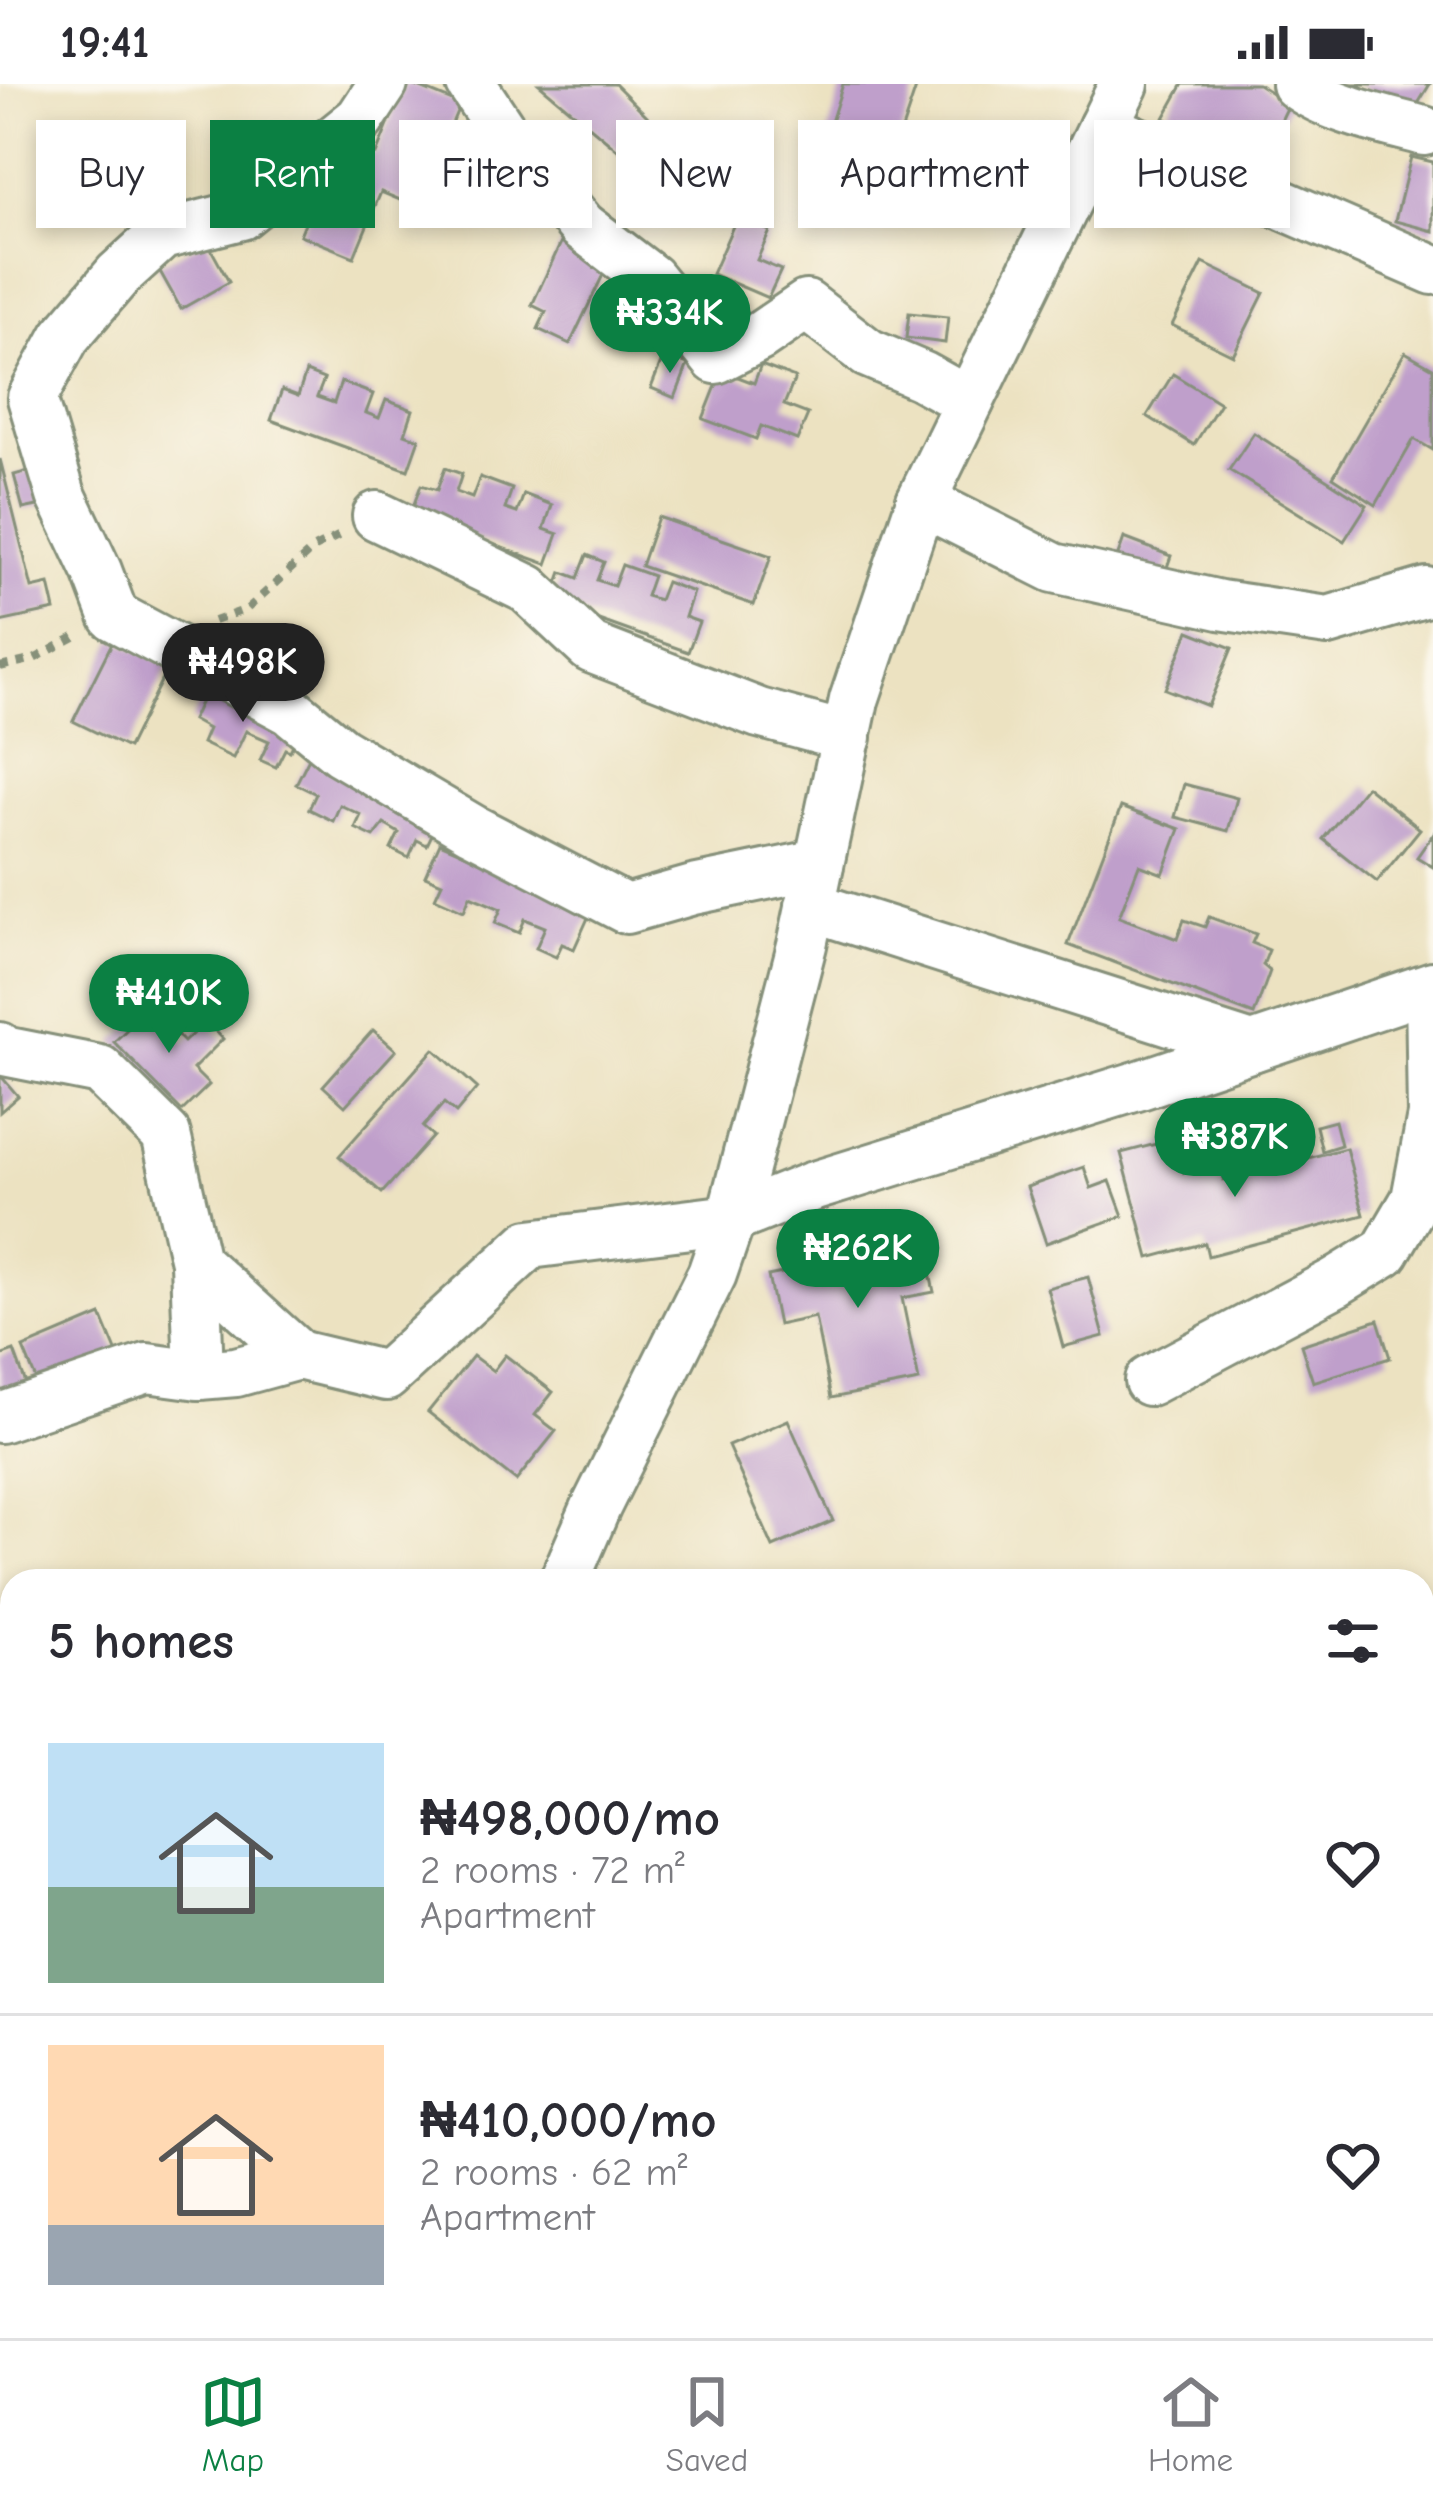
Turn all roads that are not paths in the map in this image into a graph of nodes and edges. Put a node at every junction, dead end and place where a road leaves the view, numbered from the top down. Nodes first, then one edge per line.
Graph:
1 (383, 84) edge
2 (471, 84) edge
3 (1124, 84) edge
4 (1296, 84) edge
5 (1106, 120) edge
6 (1424, 131) dead end
7 (1094, 145) edge
8 (1290, 209) edge
9 (1433, 271) edge
10 (969, 402) junction
11 (921, 501) junction
12 (377, 516) dead end
13 (1427, 592) dead end
14 (847, 737) junction
15 (815, 885) junction
16 (1431, 987) edge
17 (0, 1047) edge
18 (1252, 1048) junction
19 (731, 1219) junction
20 (195, 1262) junction
21 (298, 1355) junction
22 (199, 1375) junction
23 (1149, 1381) dead end
24 (0, 1418) edge
25 (569, 1569) edge

1 - 15 street
2 - 10 street
3 - 5 street
4 - 6 street
7 - 10 street
8 - 9 street
10 - 11 street
11 - 13 street
11 - 14 street
12 - 14 street
14 - 15 street
15 - 18 street
15 - 19 street
16 - 18 street
16 - 23 street
17 - 20 street
18 - 19 street
19 - 21 street
19 - 25 street
20 - 21 street
20 - 22 street
21 - 22 street
22 - 24 street

